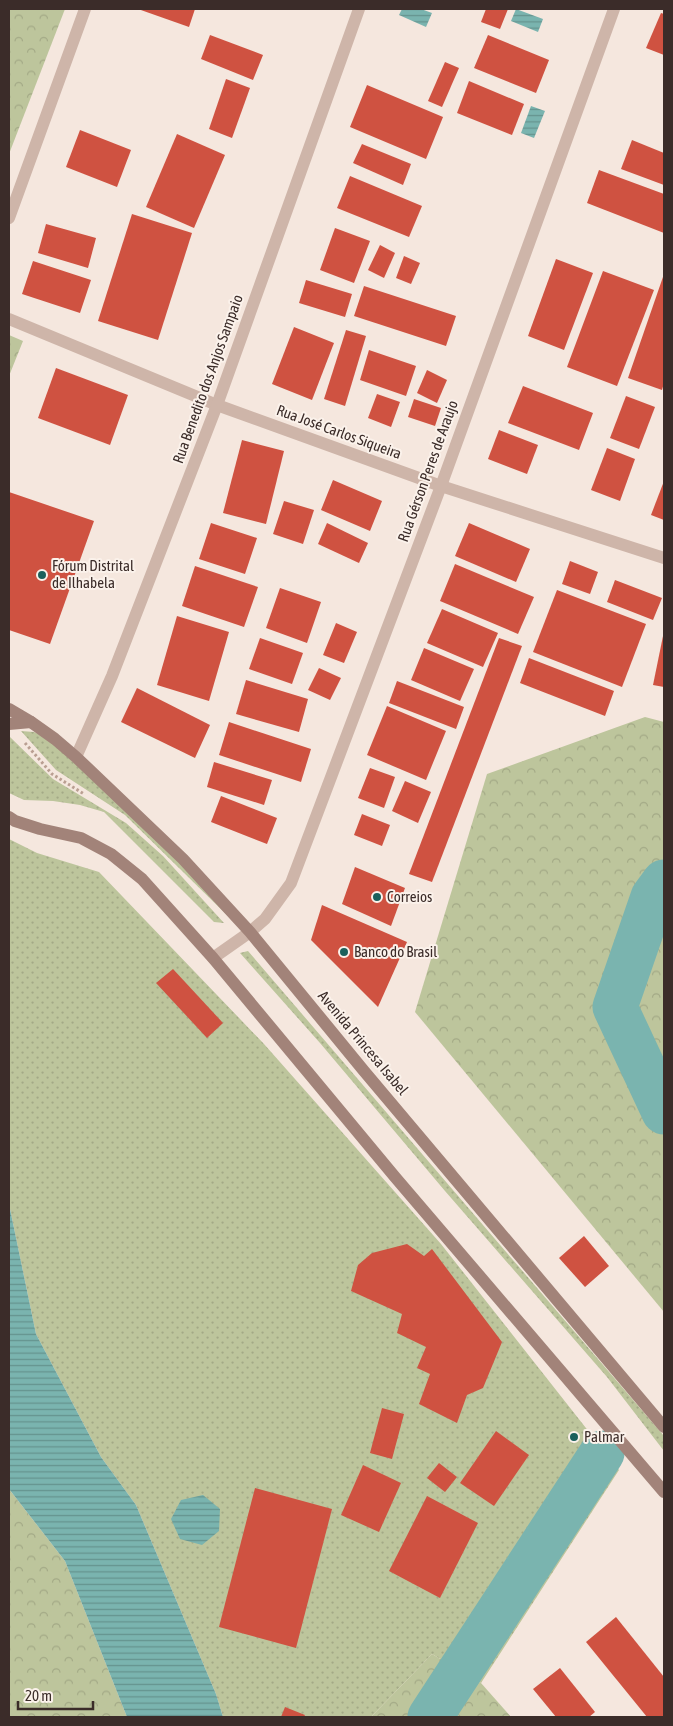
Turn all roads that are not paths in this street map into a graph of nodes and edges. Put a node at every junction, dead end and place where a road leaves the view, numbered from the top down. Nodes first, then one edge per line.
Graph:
1 (85, 9) edge
2 (359, 9) edge
3 (614, 9) edge
4 (9, 218) edge
5 (9, 319) edge
6 (217, 405) junction
7 (441, 486) junction
8 (664, 558) edge
9 (9, 709) edge
10 (31, 722) junction
11 (9, 724) edge
12 (76, 757) junction
13 (9, 817) edge
14 (250, 932) junction
15 (213, 958) junction
16 (664, 1427) edge
17 (664, 1492) edge

1 - 4 street
2 - 6 street, Rua Benedito dos Anjos Sampaio
3 - 7 street, Rua Gérson Peres de Araujo
5 - 6 street, Rua José Carlos Siqueira
6 - 7 street, Rua José Carlos Siqueira
6 - 12 street, Rua Benedito dos Anjos Sampaio
7 - 8 street, Rua José Carlos Siqueira
7 - 14 street, Rua Gérson Peres de Araujo
9 - 10 main road, Avenida Princesa Isabel
10 - 11 main road
10 - 12 main road, Avenida Princesa Isabel
12 - 14 main road, Avenida Princesa Isabel
13 - 15 main road
14 - 15 street, Rua Gérson Peres de Araujo
14 - 16 main road, Avenida Princesa Isabel
15 - 17 main road

